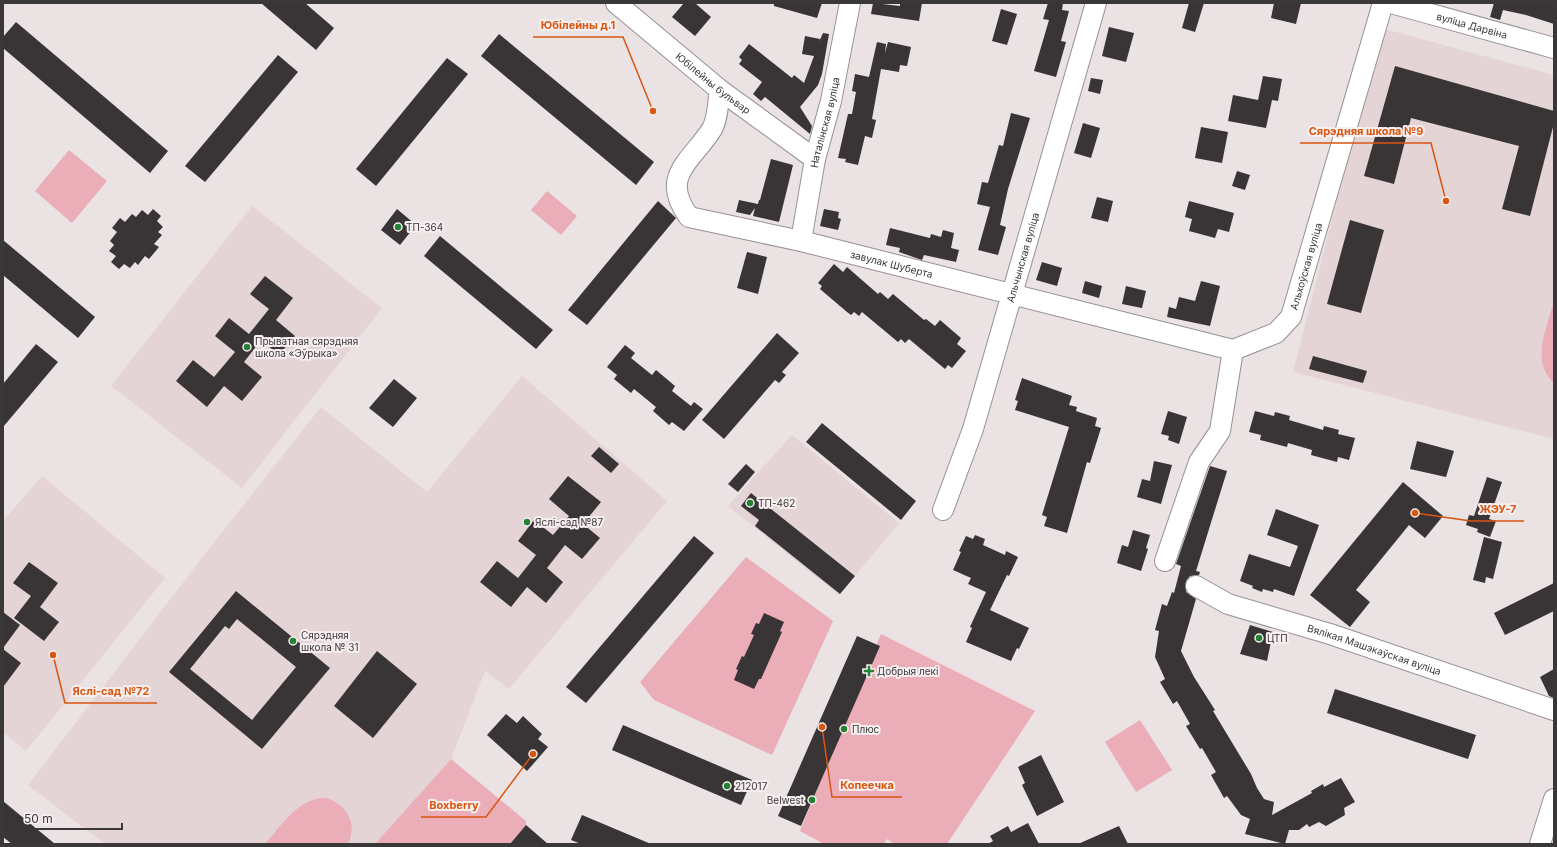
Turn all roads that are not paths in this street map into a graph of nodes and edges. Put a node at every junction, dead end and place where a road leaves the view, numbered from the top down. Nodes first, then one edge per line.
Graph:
1 (616, 3) edge
2 (850, 3) edge
3 (1096, 3) edge
4 (1383, 3) edge
5 (1391, 3) edge
6 (1554, 48) edge
7 (720, 90) junction
8 (815, 159) junction
9 (801, 242) junction
10 (1011, 294) junction
11 (1232, 350) junction
12 (943, 510) dead end
13 (1165, 561) dead end
14 (1196, 586) dead end
15 (1554, 710) edge
16 (1554, 799) edge
17 (1540, 844) edge

1 - 7 street, Юбілейны бульвар
2 - 8 street, Наталінская вуліца
3 - 10 street, Альчынская вуліца
4 - 11 street, Альхоўская вуліца
5 - 6 street, вуліца Дарвіна
7 - 8 street, Юбілейны бульвар
7 - 9 street, завулак Шуберта
8 - 9 street, Наталінская вуліца
9 - 10 street, завулак Шуберта
10 - 11 street, завулак Шуберта
10 - 12 street, Альчынская вуліца
11 - 13 street
14 - 15 street, Вялікая Машэкаўская вуліца
16 - 17 street

